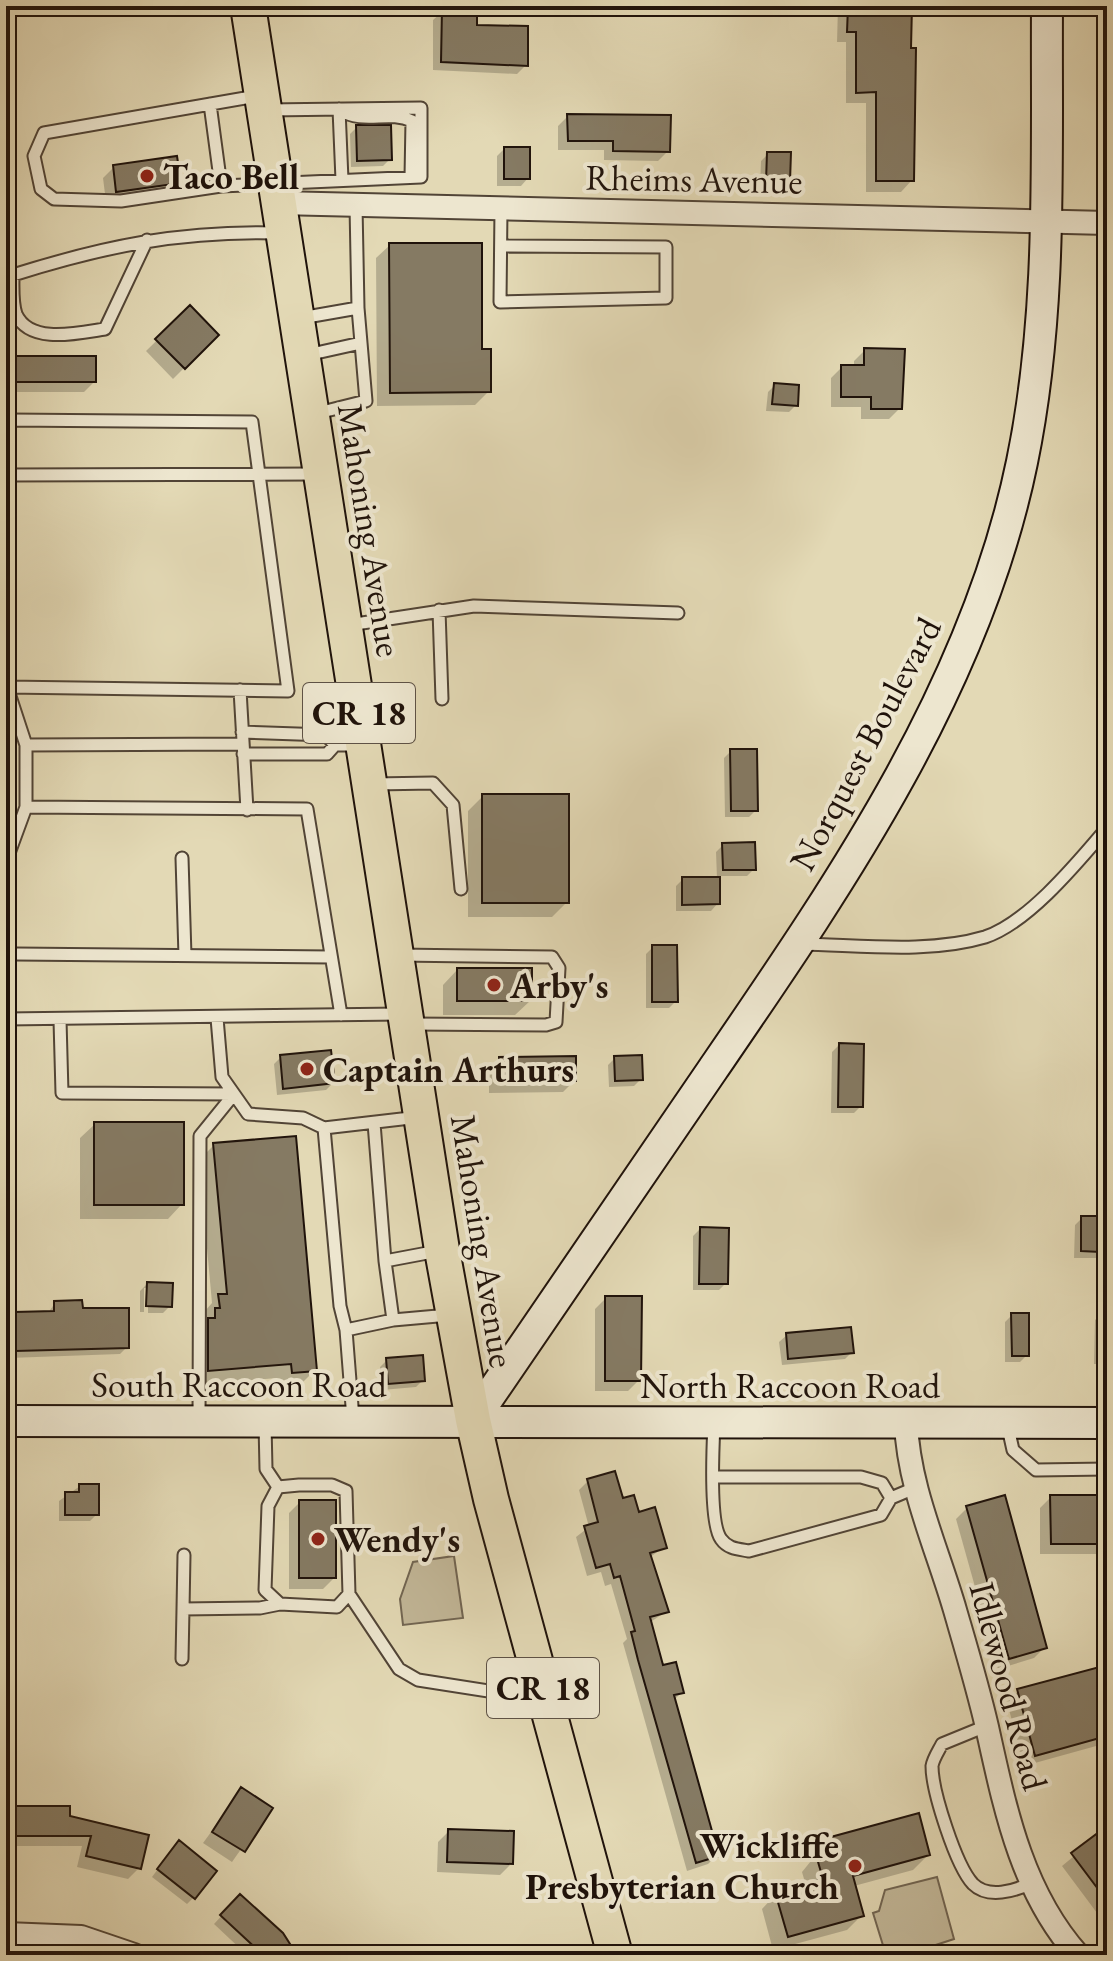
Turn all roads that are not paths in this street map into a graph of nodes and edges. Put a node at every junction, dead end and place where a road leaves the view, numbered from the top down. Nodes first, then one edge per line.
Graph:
1 (248, 6) edge
2 (1047, 6) edge
3 (263, 102) junction
4 (210, 104) junction
5 (339, 109) junction
6 (342, 180) junction
7 (221, 186) junction
8 (279, 206) junction
9 (356, 206) junction
10 (501, 209) junction
11 (1046, 223) junction
12 (1107, 223) edge
13 (147, 240) junction
14 (501, 246) junction
15 (358, 308) junction
16 (297, 318) junction
17 (361, 343) junction
18 (303, 356) junction
19 (312, 414) junction
20 (259, 474) junction
21 (321, 474) junction
22 (9, 475) junction
23 (439, 610) junction
24 (678, 613) dead end
25 (345, 626) junction
26 (7, 687) edge
27 (240, 690) junction
28 (442, 699) dead end
29 (243, 743) junction
30 (26, 745) junction
31 (349, 745) junction
32 (370, 785) junction
33 (26, 807) junction
34 (247, 810) junction
35 (1107, 828) edge
36 (182, 858) dead end
37 (461, 889) dead end
38 (7, 936) edge
39 (797, 944) junction
40 (16, 954) dead end
41 (396, 955) junction
42 (185, 956) junction
43 (331, 957) junction
44 (7, 970) edge
45 (341, 1015) junction
46 (217, 1018) junction
47 (6, 1019) edge
48 (406, 1019) junction
49 (60, 1020) junction
50 (234, 1094) junction
51 (421, 1116) junction
52 (374, 1123) junction
53 (324, 1128) junction
54 (442, 1250) junction
55 (385, 1261) junction
56 (453, 1314) junction
57 (393, 1320) junction
58 (346, 1330) junction
59 (473, 1420) junction
60 (6, 1421) edge
61 (199, 1422) junction
62 (265, 1422) junction
63 (353, 1422) junction
64 (906, 1422) junction
65 (1007, 1422) junction
66 (715, 1423) junction
67 (1107, 1423) edge
68 (1107, 1469) edge
69 (713, 1477) junction
70 (278, 1487) junction
71 (917, 1487) junction
72 (891, 1498) junction
73 (184, 1555) dead end
74 (349, 1594) junction
75 (280, 1604) junction
76 (183, 1609) junction
77 (182, 1659) dead end
78 (547, 1701) junction
79 (986, 1726) junction
80 (1031, 1883) junction
81 (6, 1934) edge
82 (134, 1955) edge
83 (615, 1955) edge
84 (1078, 1955) edge

1 - 3 main road, Mahoning Avenue / CR 18
2 - 11 street, Norquest Boulevard
3 - 4 lane
3 - 5 lane
3 - 8 main road, Mahoning Avenue / CR 18
4 - 7 lane
4 - 7 lane
5 - 6 lane
5 - 6 lane
6 - 8 lane
7 - 8 lane
8 - 9 street, Rheims Avenue
8 - 13 lane
8 - 16 main road, Mahoning Avenue / CR 18
9 - 10 street, Rheims Avenue
9 - 15 lane
10 - 11 street, Rheims Avenue
10 - 14 lane
11 - 12 street, Rheims Avenue
11 - 39 street, Norquest Boulevard
13 - 13 lane
14 - 14 lane
15 - 16 lane
15 - 17 lane
16 - 18 main road, Mahoning Avenue / CR 18
17 - 18 lane
17 - 19 lane
18 - 19 main road, Mahoning Avenue / CR 18
19 - 21 main road, Mahoning Avenue / CR 18
20 - 21 lane
20 - 22 lane
20 - 22 lane
20 - 27 lane
21 - 25 main road, Mahoning Avenue / CR 18
22 - 26 lane
23 - 24 lane
23 - 25 lane
23 - 28 lane
25 - 31 main road, Mahoning Avenue / CR 18
26 - 27 lane
26 - 30 lane
27 - 29 lane
29 - 30 lane
29 - 31 lane
29 - 31 lane
29 - 34 lane
30 - 33 lane
31 - 32 main road, Mahoning Avenue / CR 18
32 - 37 lane
32 - 41 main road, Mahoning Avenue / CR 18
33 - 34 lane
33 - 38 lane
34 - 43 lane
35 - 39 lane
36 - 42 lane
39 - 59 street, Norquest Boulevard
40 - 42 lane
41 - 48 main road, Mahoning Avenue / CR 18
41 - 48 lane
42 - 43 lane
43 - 45 lane
44 - 47 lane
45 - 46 lane
45 - 48 lane
46 - 49 lane
46 - 50 lane
47 - 49 lane
48 - 51 main road, Mahoning Avenue / CR 18
49 - 50 lane
50 - 53 lane
50 - 61 lane
51 - 52 lane
51 - 54 main road, Mahoning Avenue / CR 18
52 - 53 lane
52 - 55 lane
53 - 58 lane
54 - 55 lane
54 - 56 main road, Mahoning Avenue / CR 18
55 - 57 lane
56 - 57 lane
56 - 59 main road, Mahoning Avenue / CR 18
57 - 58 lane
58 - 63 lane
59 - 63 street, South Raccoon Road
59 - 66 street, North Raccoon Road
59 - 78 main road, Mahoning Avenue / CR 18
60 - 61 street, South Raccoon Road
61 - 62 street, South Raccoon Road
62 - 63 street, South Raccoon Road
62 - 70 lane
64 - 65 street, North Raccoon Road
64 - 66 street, North Raccoon Road
64 - 71 street, Idlewood Road
65 - 67 street, North Raccoon Road
65 - 68 lane
66 - 69 lane
69 - 72 lane
69 - 72 lane
70 - 74 lane
70 - 75 lane
71 - 72 lane
71 - 79 street, Idlewood Road
73 - 76 lane
74 - 75 lane
74 - 78 lane
75 - 76 lane
76 - 77 lane
78 - 83 main road, Mahoning Avenue / CR 18
79 - 80 street, Idlewood Road
79 - 80 lane
80 - 84 street, Idlewood Road
81 - 82 street

